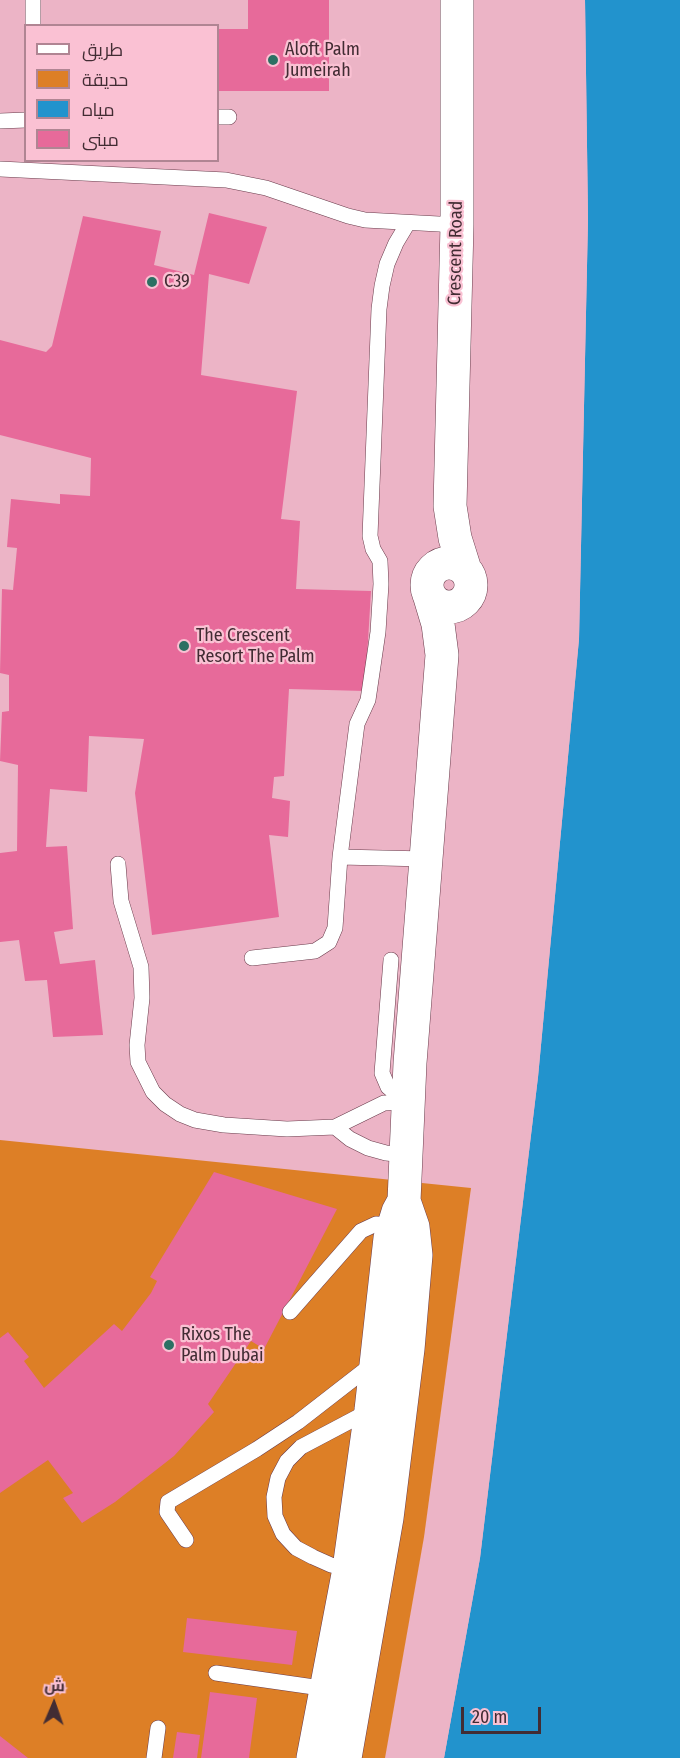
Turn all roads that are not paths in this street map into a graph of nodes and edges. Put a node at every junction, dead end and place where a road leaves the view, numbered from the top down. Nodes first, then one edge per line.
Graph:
1 (33, 0) edge
2 (457, 0) edge
3 (33, 24) edge
4 (24, 120) edge
5 (0, 121) edge
6 (0, 169) edge
7 (408, 223) junction
8 (457, 225) junction
9 (340, 857) junction
10 (426, 859) junction
11 (118, 864) dead end
12 (252, 958) dead end
13 (392, 960) dead end
14 (400, 1017) junction
15 (408, 1101) junction
16 (334, 1127) junction
17 (406, 1155) junction
18 (399, 1213) junction
19 (290, 1312) dead end
20 (376, 1362) junction
21 (371, 1410) junction
22 (186, 1540) dead end
23 (364, 1571) junction
24 (216, 1673) dead end
25 (342, 1691) junction
26 (158, 1728) dead end
27 (154, 1758) edge
28 (313, 1758) edge
29 (345, 1758) edge

1 - 3 lane
2 - 8 main road, Crescent Road
4 - 5 lane
6 - 7 lane
7 - 8 lane
7 - 9 lane
8 - 10 main road, Crescent Road
9 - 10 lane
9 - 12 lane
10 - 14 main road, Crescent Road
11 - 16 lane
13 - 14 lane
14 - 15 main road, Crescent Road
15 - 16 lane
15 - 17 main road, Crescent Road
16 - 17 lane
17 - 18 main road, Crescent Road
18 - 19 lane
18 - 20 main road
18 - 23 main road
20 - 21 main road
20 - 22 lane
21 - 23 main road
21 - 23 lane
23 - 25 main road
24 - 25 lane
25 - 28 main road
25 - 29 main road
26 - 27 lane

